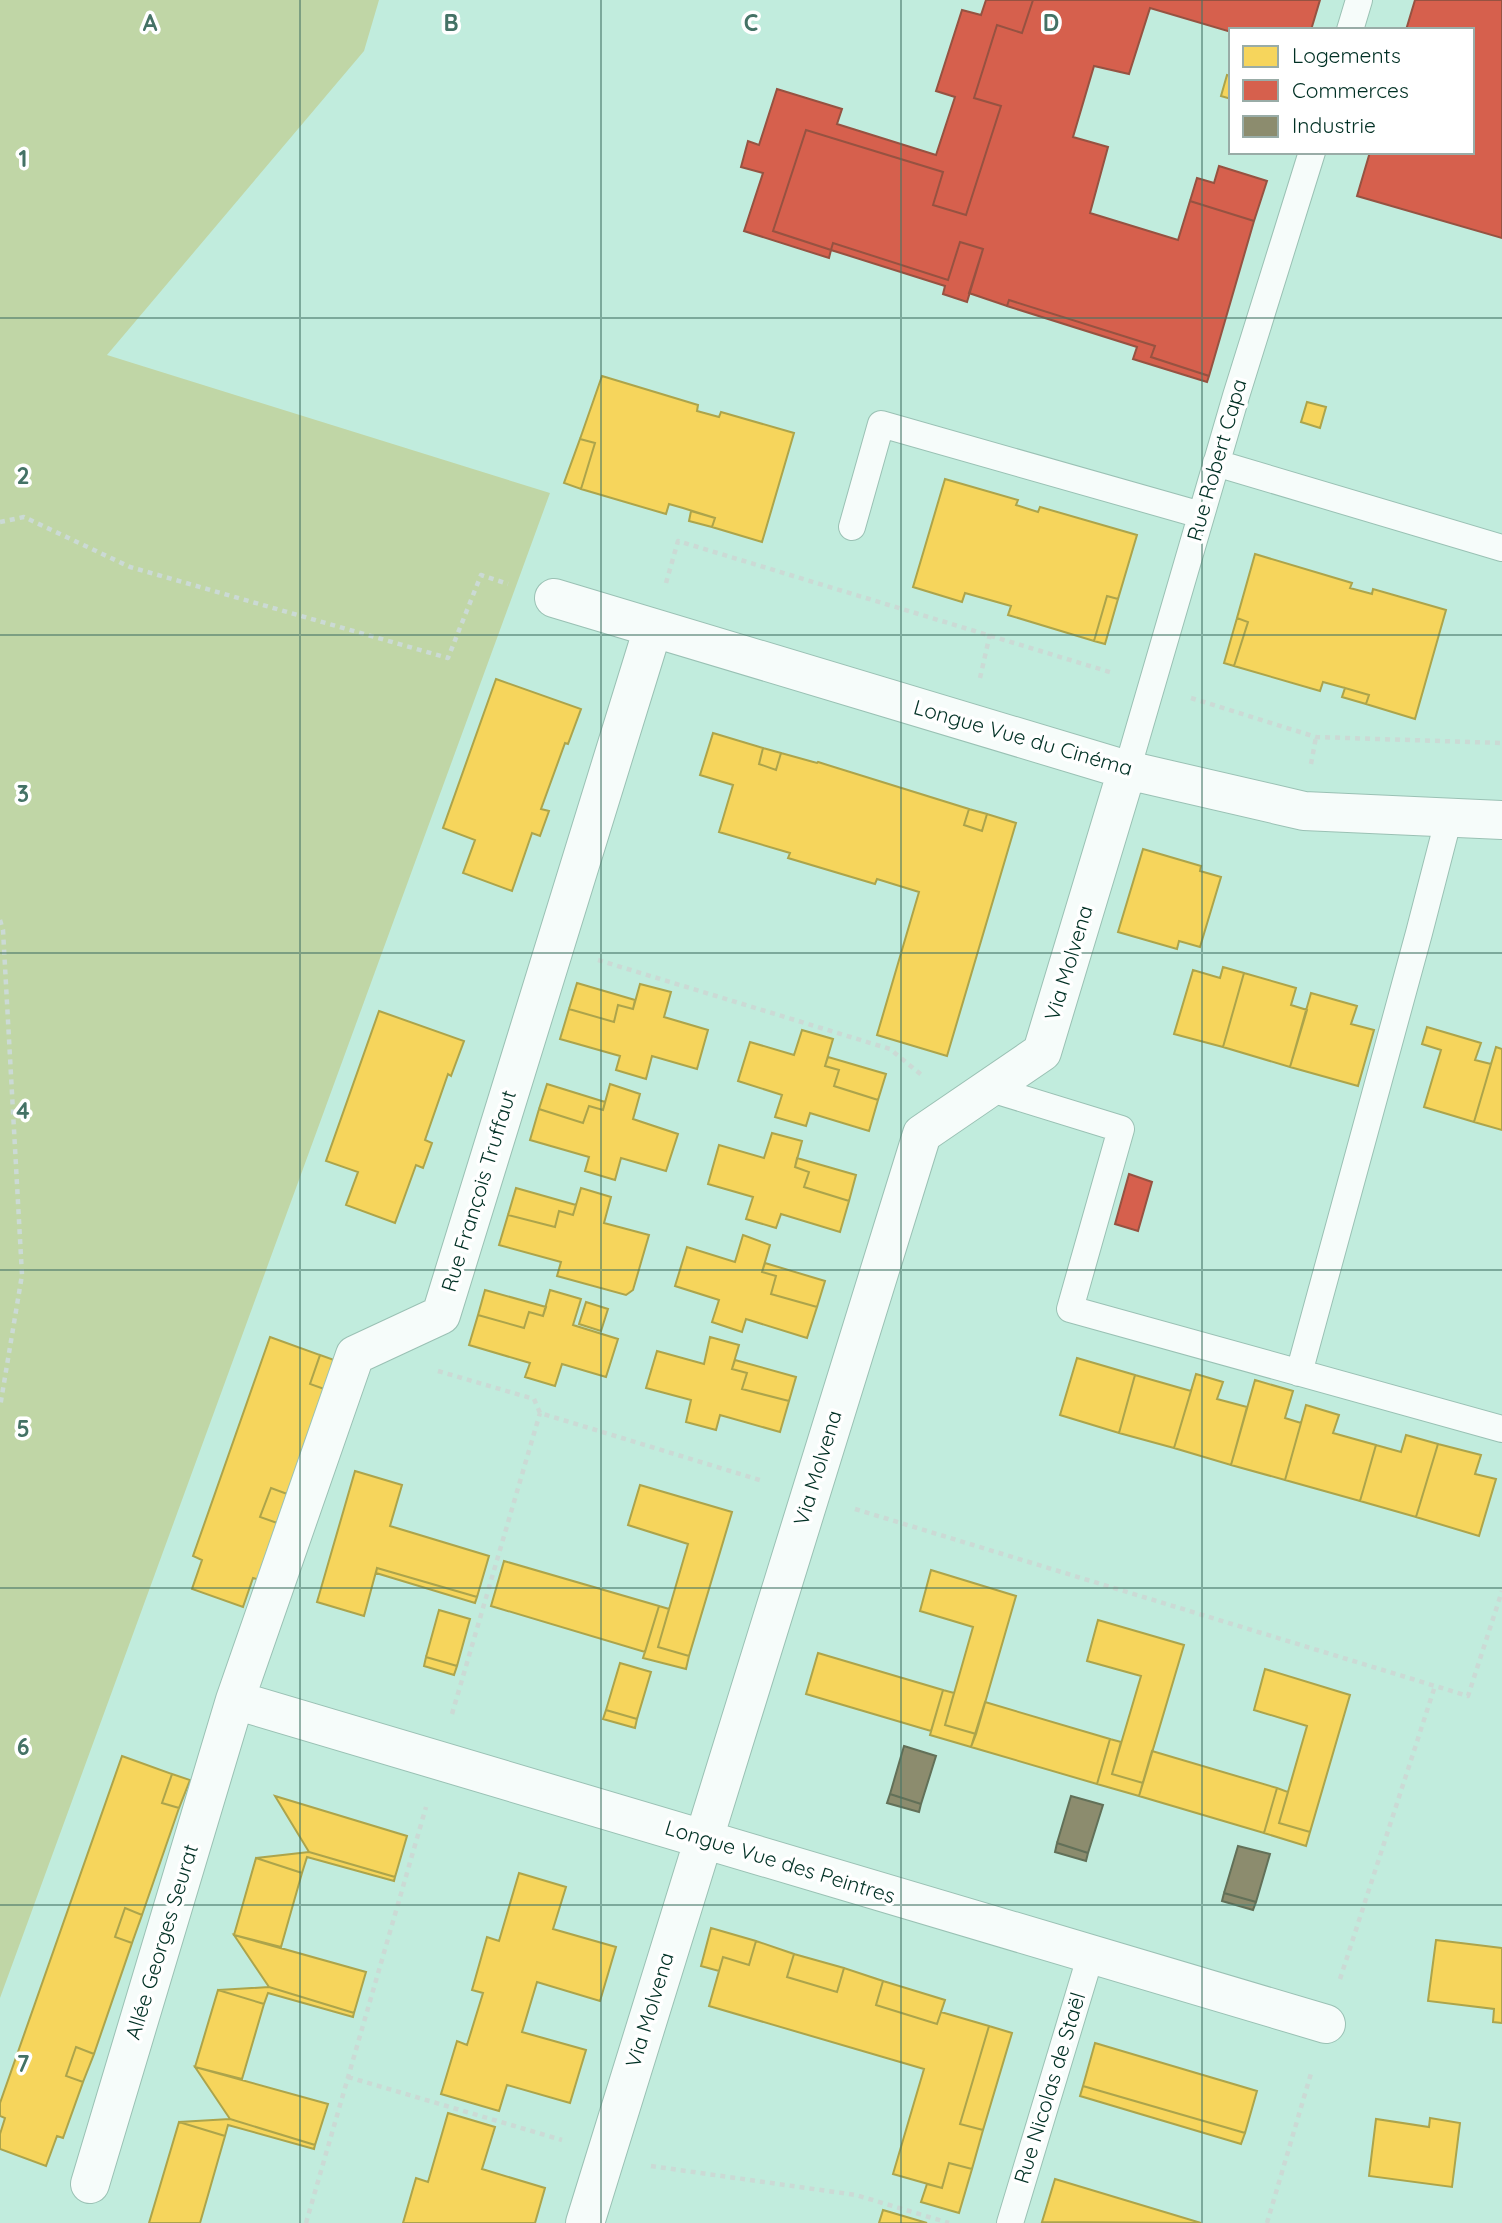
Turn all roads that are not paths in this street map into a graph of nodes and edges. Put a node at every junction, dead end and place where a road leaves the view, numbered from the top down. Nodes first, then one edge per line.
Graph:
1 (1359, 0) edge
2 (1351, 28) edge
3 (1311, 154) edge
4 (1216, 463) junction
5 (1201, 515) junction
6 (852, 527) dead end
7 (1502, 548) edge
8 (554, 598) road end
9 (653, 628) junction
10 (1127, 770) junction
11 (1448, 817) junction
12 (1502, 820) edge
13 (988, 1088) junction
14 (1299, 1373) junction
15 (1502, 1429) edge
16 (235, 1700) junction
17 (702, 1838) junction
18 (1091, 1954) junction
19 (1326, 2024) road end
20 (90, 2184) dead end
21 (585, 2223) edge
22 (1010, 2223) edge

1 - 2 lane
3 - 4 lane, Rue Robert Capa
4 - 5 lane, Rue Robert Capa
4 - 7 lane
5 - 6 lane
5 - 10 lane, Rue Robert Capa
8 - 9 street, Longue Vue du Cinéma
9 - 10 street, Longue Vue du Cinéma
9 - 16 street, Rue François Truffaut
10 - 11 street, Longue Vue du Cinéma
10 - 13 street, Via Molvena
11 - 12 street, Longue Vue du Cinéma
11 - 14 lane
13 - 14 lane
13 - 17 street, Via Molvena
14 - 15 lane
16 - 17 street, Longue Vue des Peintres
16 - 20 street, Allée Georges Seurat
17 - 18 street, Longue Vue des Peintres
17 - 21 street, Via Molvena
18 - 19 street, Longue Vue des Peintres
18 - 22 lane, Rue Nicolas de Staël

